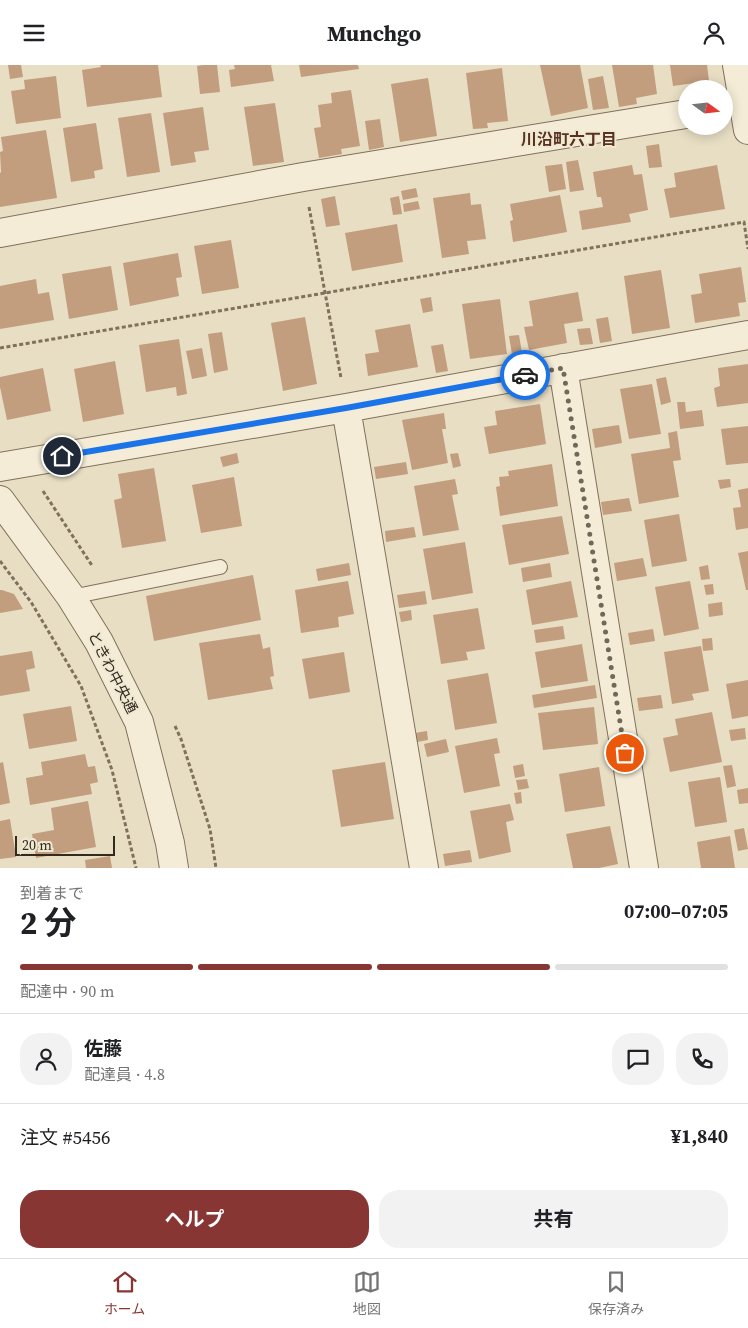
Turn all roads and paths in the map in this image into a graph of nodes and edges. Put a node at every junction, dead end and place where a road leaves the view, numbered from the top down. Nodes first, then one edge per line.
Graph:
1 (737, 65) edge
2 (741, 111) edge
3 (678, 115) edge
4 (303, 177) junction
5 (0, 233) edge
6 (748, 249) edge
7 (325, 292) junction
8 (748, 335) edge
9 (0, 348) edge
10 (563, 368) junction
11 (346, 408) junction
12 (0, 467) edge
13 (0, 499) edge
14 (0, 561) edge
15 (220, 567) dead end
16 (71, 597) junction
17 (136, 868) edge
18 (174, 868) edge
19 (424, 868) edge
20 (644, 868) edge

1 - 2 street
3 - 4 street
4 - 5 street
4 - 7 path
6 - 7 path
7 - 9 path
7 - 11 path
8 - 10 street
10 - 11 street
10 - 20 street
11 - 12 street
11 - 19 street
13 - 16 street, ときわ中央通
14 - 17 path
15 - 16 lane
16 - 18 street, ときわ中央通

